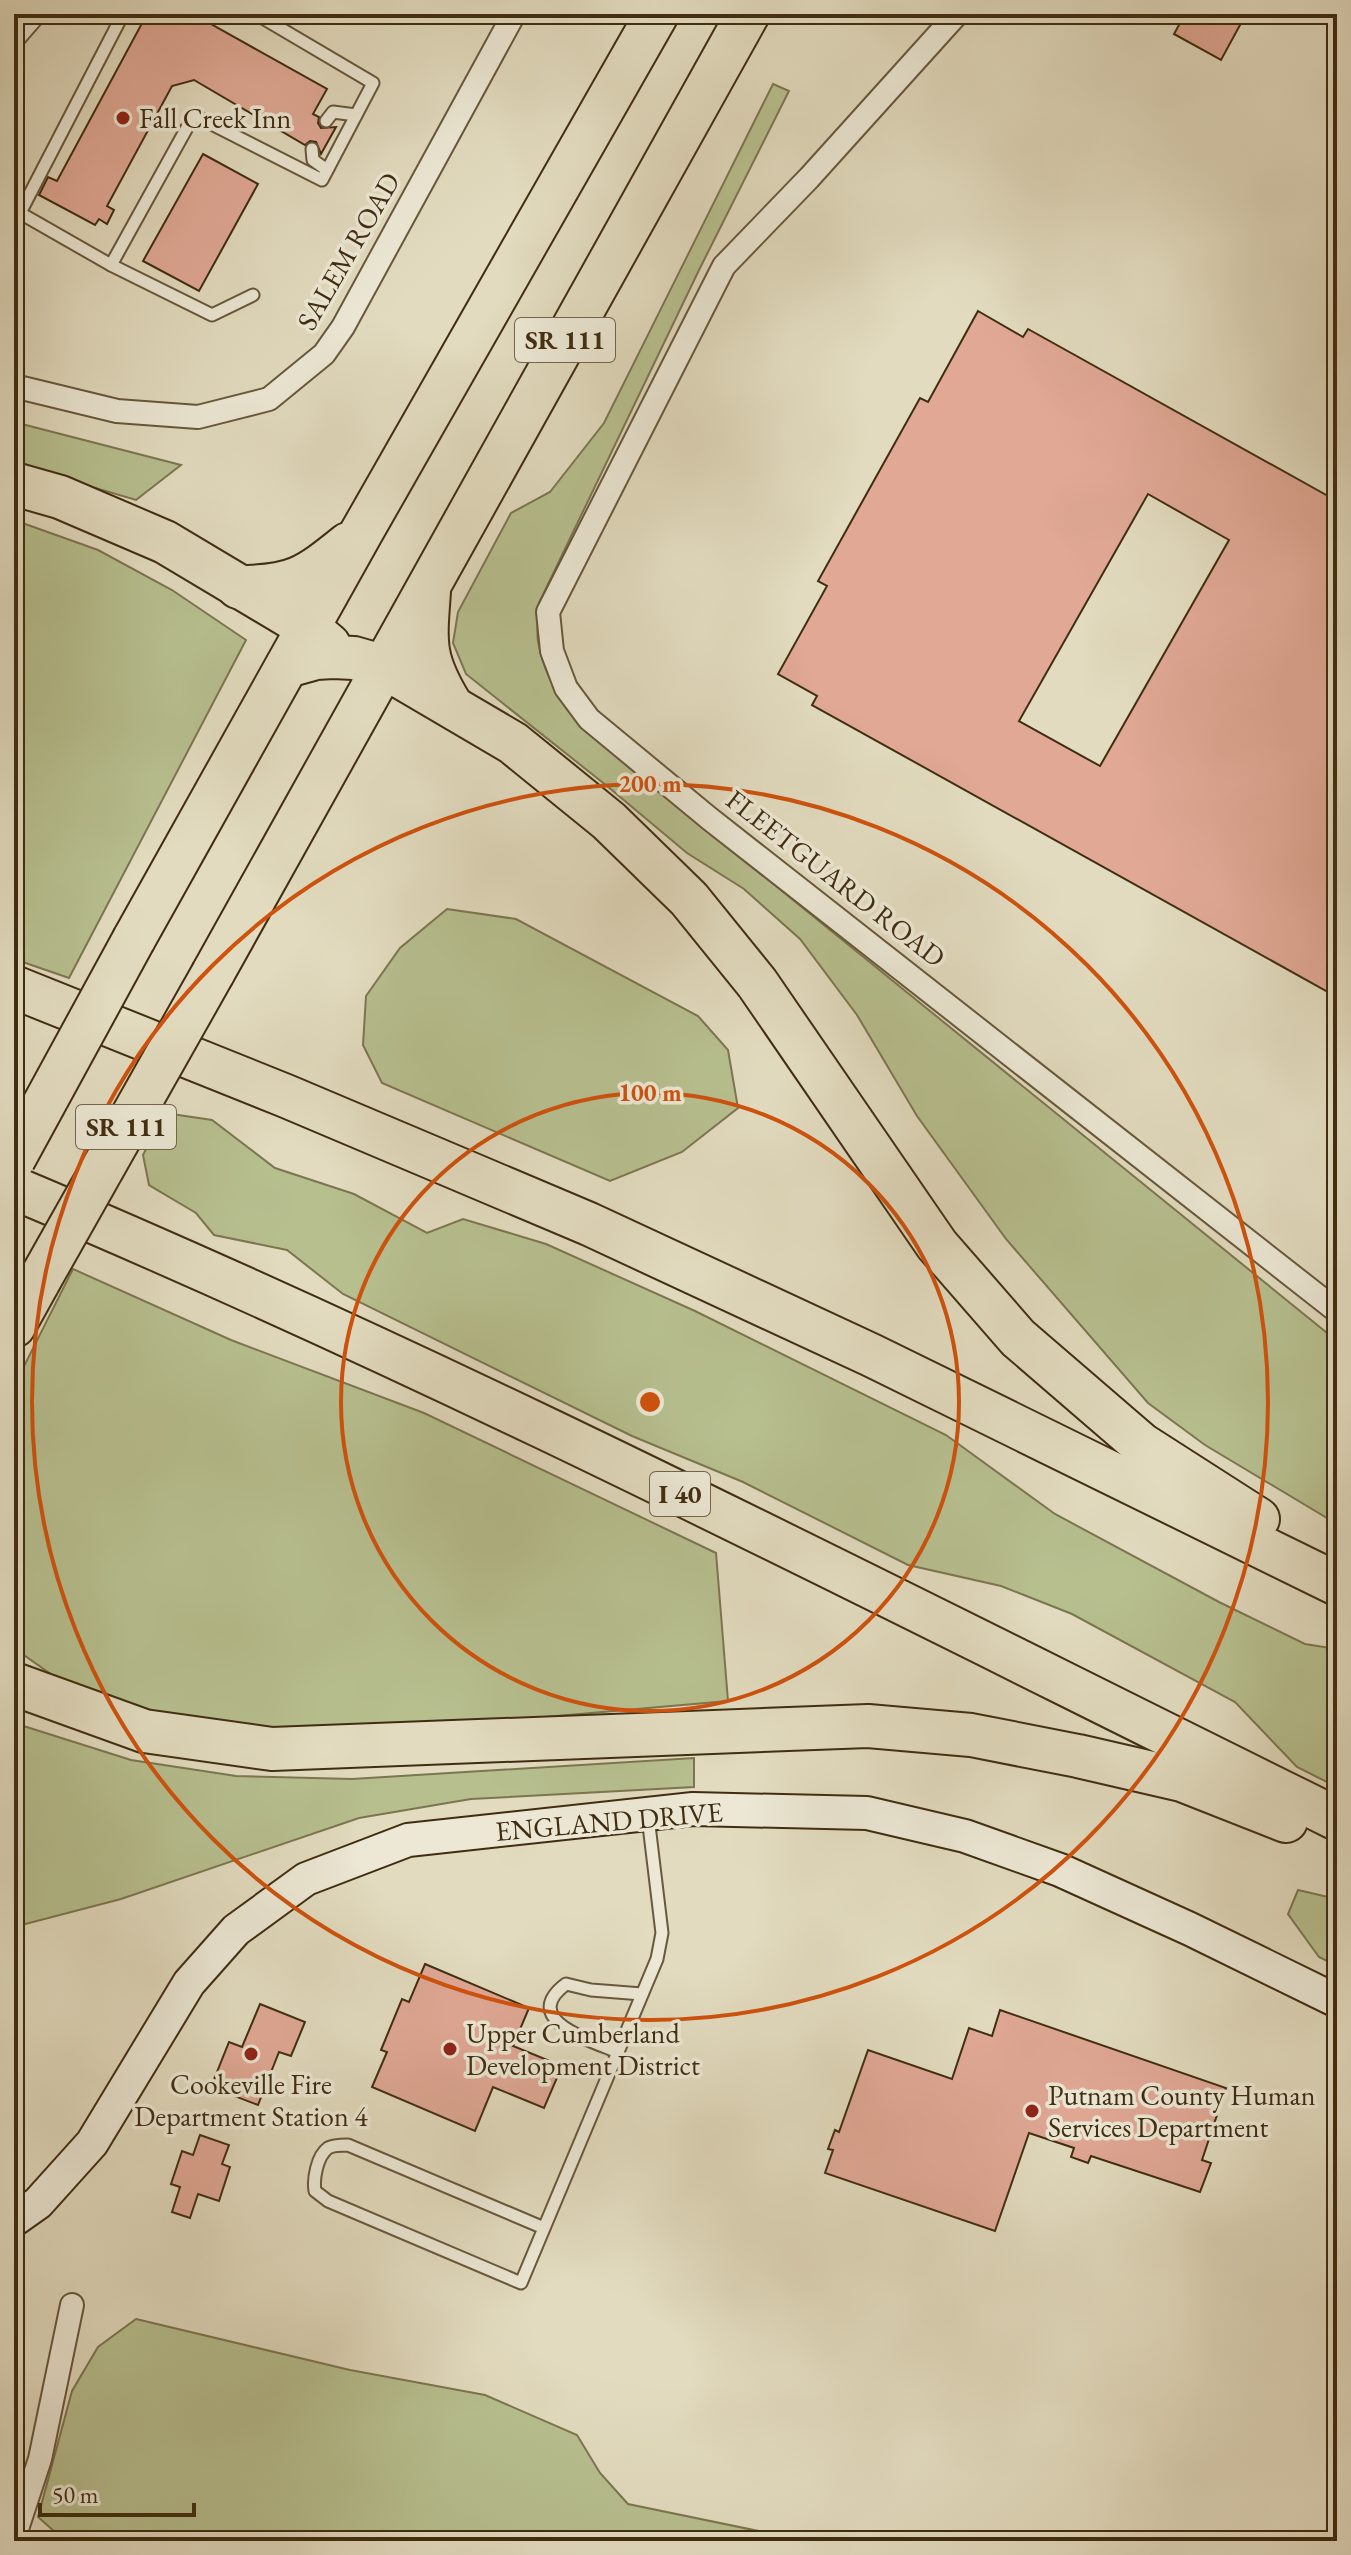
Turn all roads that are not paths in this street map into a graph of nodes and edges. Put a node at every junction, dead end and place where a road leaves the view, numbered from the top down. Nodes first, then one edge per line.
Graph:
1 (34, 14) edge
2 (123, 14) edge
3 (256, 14) edge
4 (514, 14) edge
5 (624, 14) edge
6 (657, 14) edge
7 (748, 14) edge
8 (957, 14) edge
9 (14, 37) edge
10 (356, 115) junction
11 (326, 121) dead end
12 (585, 140) junction
13 (312, 149) dead end
14 (327, 170) junction
15 (111, 265) junction
16 (253, 295) dead end
17 (14, 386) edge
18 (14, 484) edge
19 (361, 533) junction
20 (429, 583) junction
21 (238, 587) junction
22 (309, 628) junction
23 (338, 658) junction
24 (287, 666) junction
25 (382, 666) junction
26 (451, 705) junction
27 (344, 736) junction
28 (14, 987) edge
29 (14, 1159) edge
30 (14, 1188) edge
31 (1337, 1311) edge
32 (14, 1326) edge
33 (1337, 1569) edge
34 (1337, 1584) edge
35 (14, 1684) edge
36 (647, 1813) junction
37 (1337, 1819) edge
38 (1337, 1841) edge
39 (642, 1994) junction
40 (1337, 2001) edge
41 (618, 2052) junction
42 (14, 2220) edge
43 (544, 2228) junction
44 (72, 2305) dead end
45 (14, 2538) edge

1 - 9 street
2 - 15 lane
3 - 10 lane
4 - 17 street, SALEM ROAD
5 - 12 highway
6 - 12 highway, SR 111
7 - 20 highway, SR 111
8 - 31 street, FLEETGUARD ROAD
10 - 11 lane
10 - 14 lane
12 - 19 highway, SR 111
13 - 14 lane
14 - 15 lane
15 - 16 lane
18 - 21 highway
19 - 21 highway
19 - 22 highway, SR 111
20 - 25 highway, SR 111
20 - 26 highway
21 - 22 highway
22 - 23 highway
22 - 24 highway, SR 111
23 - 24 highway
23 - 25 highway
23 - 27 highway
24 - 29 highway, SR 111, bridge
25 - 26 highway
25 - 27 highway, SR 111
26 - 33 highway
27 - 32 highway, SR 111, bridge
28 - 34 highway
30 - 37 highway, I 40
35 - 38 highway
36 - 39 lane
36 - 40 street, ENGLAND DRIVE
36 - 42 street, ENGLAND DRIVE
39 - 41 lane
39 - 41 lane
41 - 43 lane
43 - 43 lane
44 - 45 street

